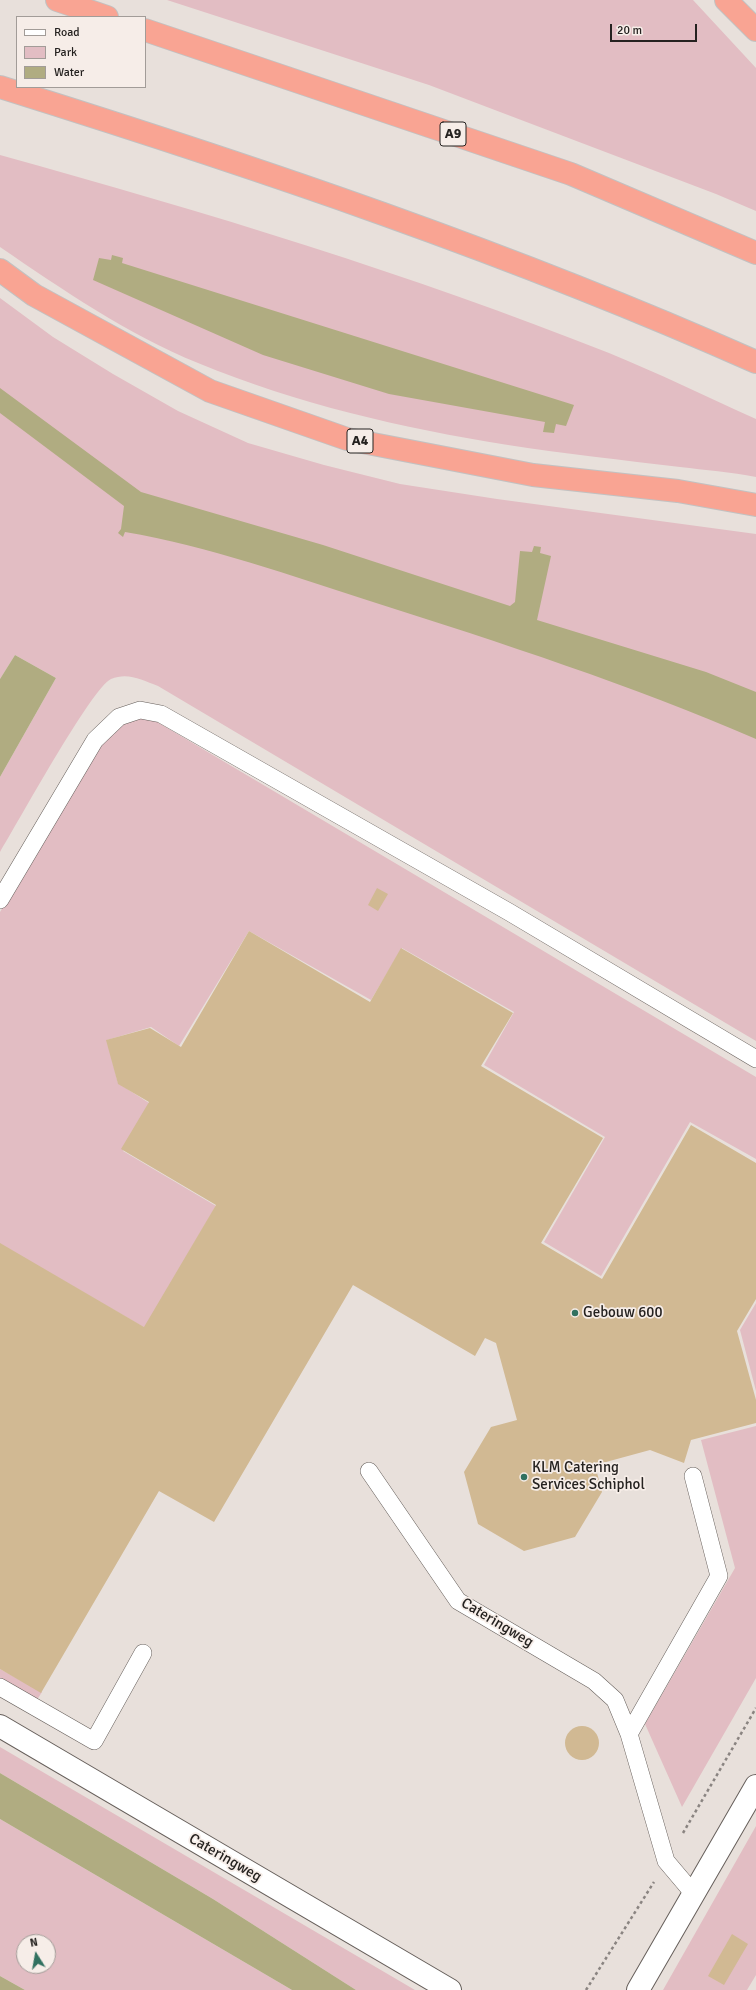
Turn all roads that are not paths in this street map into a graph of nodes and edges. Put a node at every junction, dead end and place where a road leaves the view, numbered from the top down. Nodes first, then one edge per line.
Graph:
1 (57, 0) edge
2 (726, 0) edge
3 (103, 16) edge
4 (146, 30) edge
5 (756, 30) edge
6 (0, 87) edge
7 (756, 253) edge
8 (0, 270) edge
9 (756, 362) edge
10 (756, 505) edge
11 (0, 900) edge
12 (756, 1059) edge
13 (369, 1470) dead end
14 (693, 1476) dead end
15 (143, 1653) dead end
16 (0, 1687) edge
17 (0, 1726) edge
18 (629, 1734) junction
19 (756, 1786) edge
20 (693, 1893) junction
21 (450, 1990) edge
22 (638, 1990) edge

1 - 3 highway
2 - 5 highway
4 - 7 highway, A9
6 - 9 highway
8 - 10 highway, A4
11 - 12 lane
13 - 18 lane, Cateringweg
14 - 18 lane
15 - 16 lane
17 - 21 street, Cateringweg
18 - 20 lane, Cateringweg
19 - 20 street
20 - 22 street

